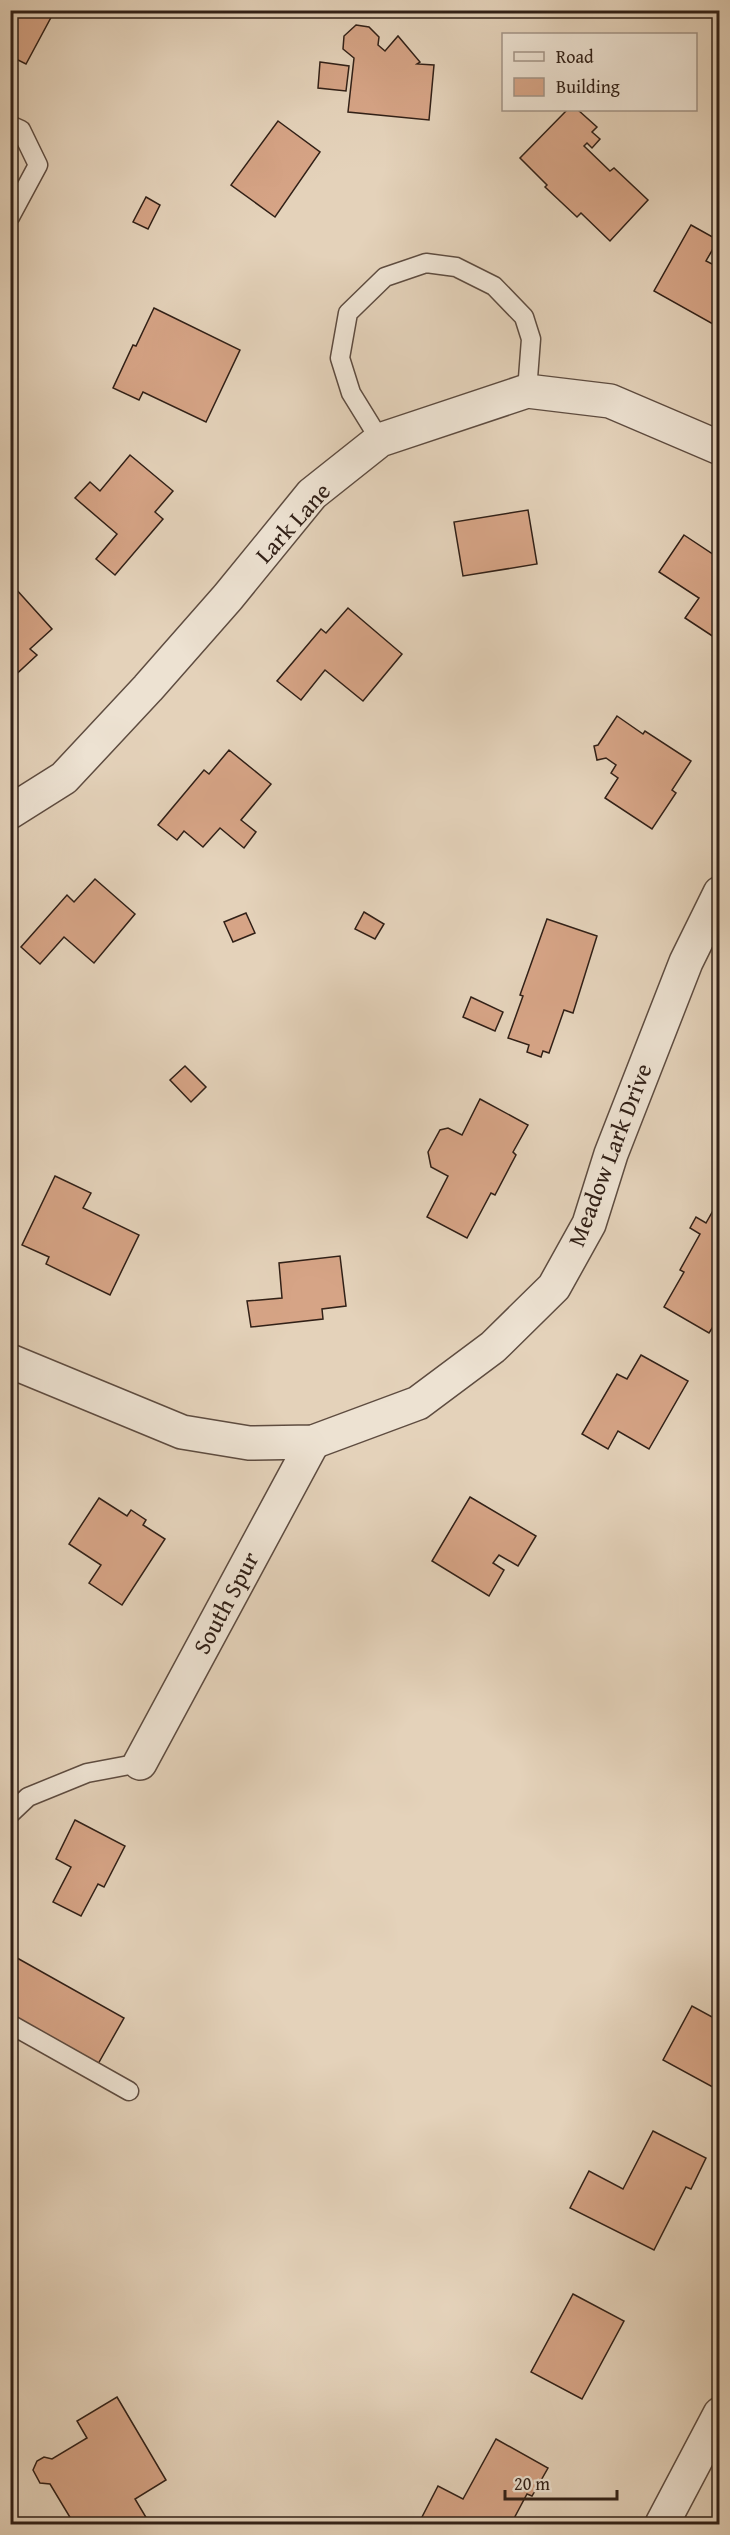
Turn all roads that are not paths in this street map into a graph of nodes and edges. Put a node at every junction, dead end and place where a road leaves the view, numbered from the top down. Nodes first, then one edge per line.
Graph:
1 (10, 125) edge
2 (10, 218) edge
3 (527, 391) junction
4 (380, 440) junction
5 (720, 448) edge
6 (10, 812) edge
7 (720, 893) edge
8 (10, 1361) edge
9 (313, 1442) junction
10 (140, 1764) joint
11 (10, 1814) edge
12 (10, 2024) edge
13 (129, 2091) dead end
14 (720, 2414) edge
15 (662, 2524) edge

1 - 2 lane
3 - 4 street, Lark Lane
3 - 4 lane
3 - 5 street, Lark Lane
4 - 6 street, Lark Lane
7 - 9 street, Meadow Lark Drive
8 - 9 street, Meadow Lark Drive
9 - 10 street, South Spur
10 - 11 lane
12 - 13 lane
14 - 15 street

